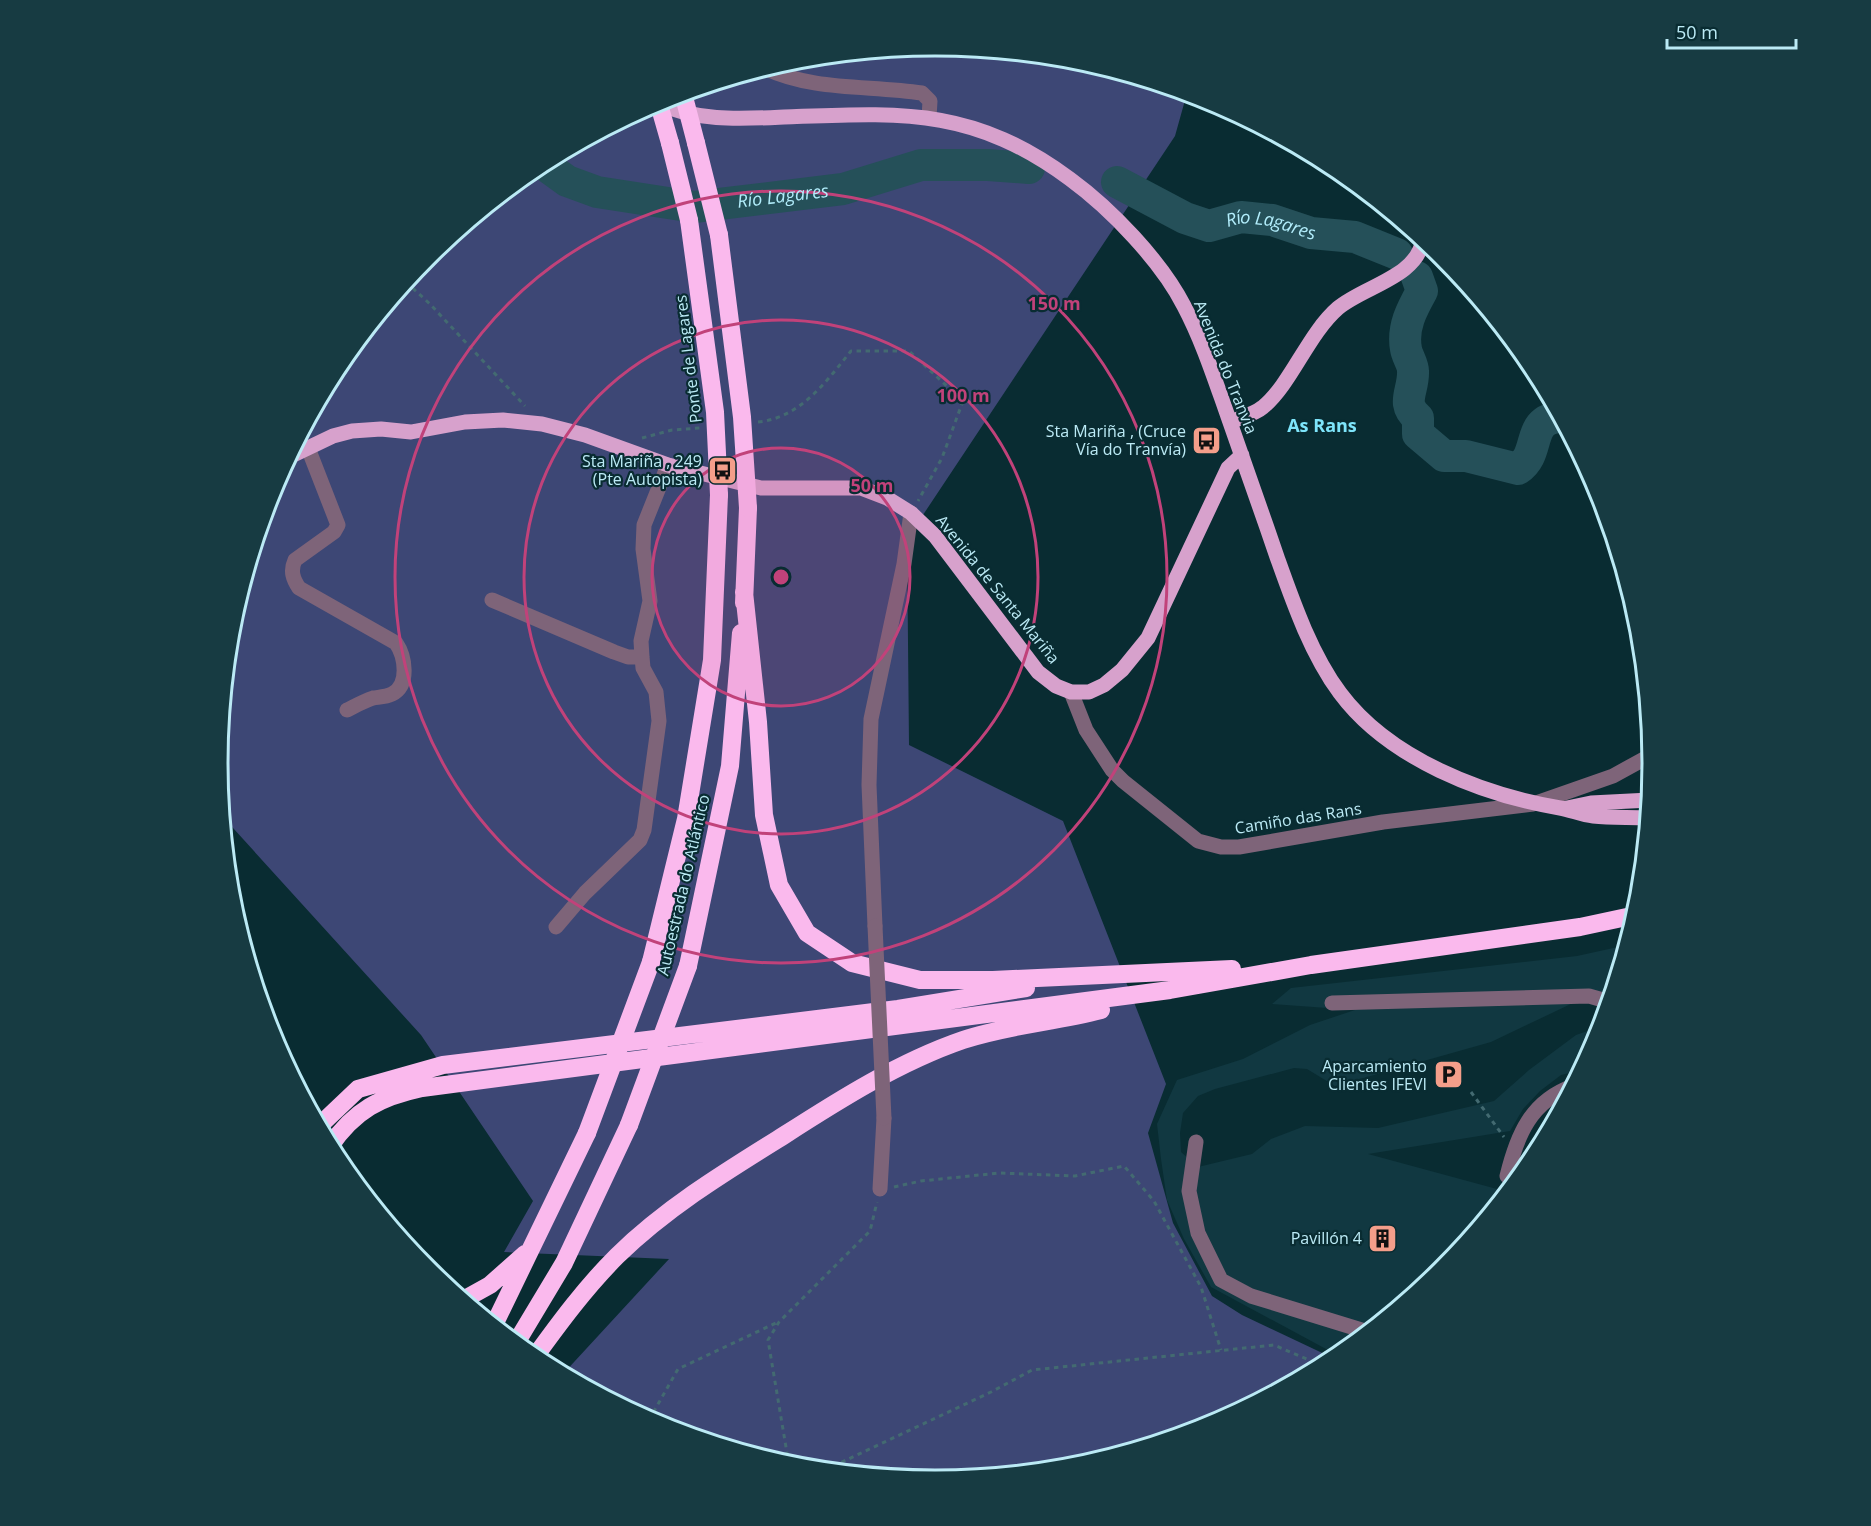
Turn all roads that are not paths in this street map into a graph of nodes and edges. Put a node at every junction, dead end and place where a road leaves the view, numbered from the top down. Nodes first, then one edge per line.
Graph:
1 (777, 74) edge
2 (685, 102) edge
3 (673, 106) edge
4 (659, 111) edge
5 (928, 117) junction
6 (1421, 248) edge
7 (1230, 422) junction
8 (308, 448) junction
9 (300, 452) edge
10 (1242, 455) junction
11 (668, 465) junction
12 (718, 495) joint
13 (911, 513) junction
14 (744, 592) junction
15 (492, 600) dead end
16 (642, 657) junction
17 (1071, 692) junction
18 (347, 710) dead end
19 (1643, 760) edge
20 (1641, 800) edge
21 (1533, 804) junction
22 (1564, 808) junction
23 (1640, 818) edge
24 (1625, 917) edge
25 (556, 927) dead end
26 (1311, 965) junction
27 (1105, 976) junction
28 (1170, 990) junction
29 (1602, 1000) edge
30 (1332, 1003) dead end
31 (1562, 1091) edge
32 (325, 1120) edge
33 (336, 1138) edge
34 (1196, 1142) dead end
35 (1507, 1176) dead end
36 (880, 1190) road end
37 (532, 1246) junction
38 (470, 1296) edge
39 (497, 1318) edge
40 (1359, 1329) edge
41 (521, 1335) edge
42 (540, 1350) edge

1 - 5 street
2 - 14 highway, Autoestrada do Atlántico, bridge
3 - 5 main road, Avenida do Tranvia
4 - 12 highway, Ponte de Lagares, bridge
5 - 7 main road, Avenida do Tranvia
6 - 7 main road
7 - 10 main road, Avenida do Tranvia
8 - 9 main road, Avenida de Santa Mariña
8 - 11 main road, Avenida de Santa Mariña
8 - 18 street
10 - 17 main road
10 - 21 main road, Avenida do Tranvia
11 - 13 main road, Avenida de Santa Mariña
11 - 16 street
12 - 37 highway, Autoestrada do Atlántico, bridge
13 - 17 main road, Avenida de Santa Mariña
13 - 36 street, bridge
14 - 27 highway
14 - 41 highway, Autoestrada do Atlántico, bridge
15 - 16 street
16 - 25 street
17 - 21 street, Camiño das Rans
19 - 21 street, Camiño das Rans
20 - 22 main road, Avenida do Tranvia
21 - 22 main road, Avenida do Tranvia
22 - 23 main road, Avenida do Tranvia
24 - 26 highway
26 - 27 highway
26 - 28 highway
27 - 32 highway
28 - 33 highway
28 - 42 highway
29 - 30 street
31 - 35 street
34 - 40 street
37 - 38 highway
37 - 39 highway, Autoestrada do Atlántico

